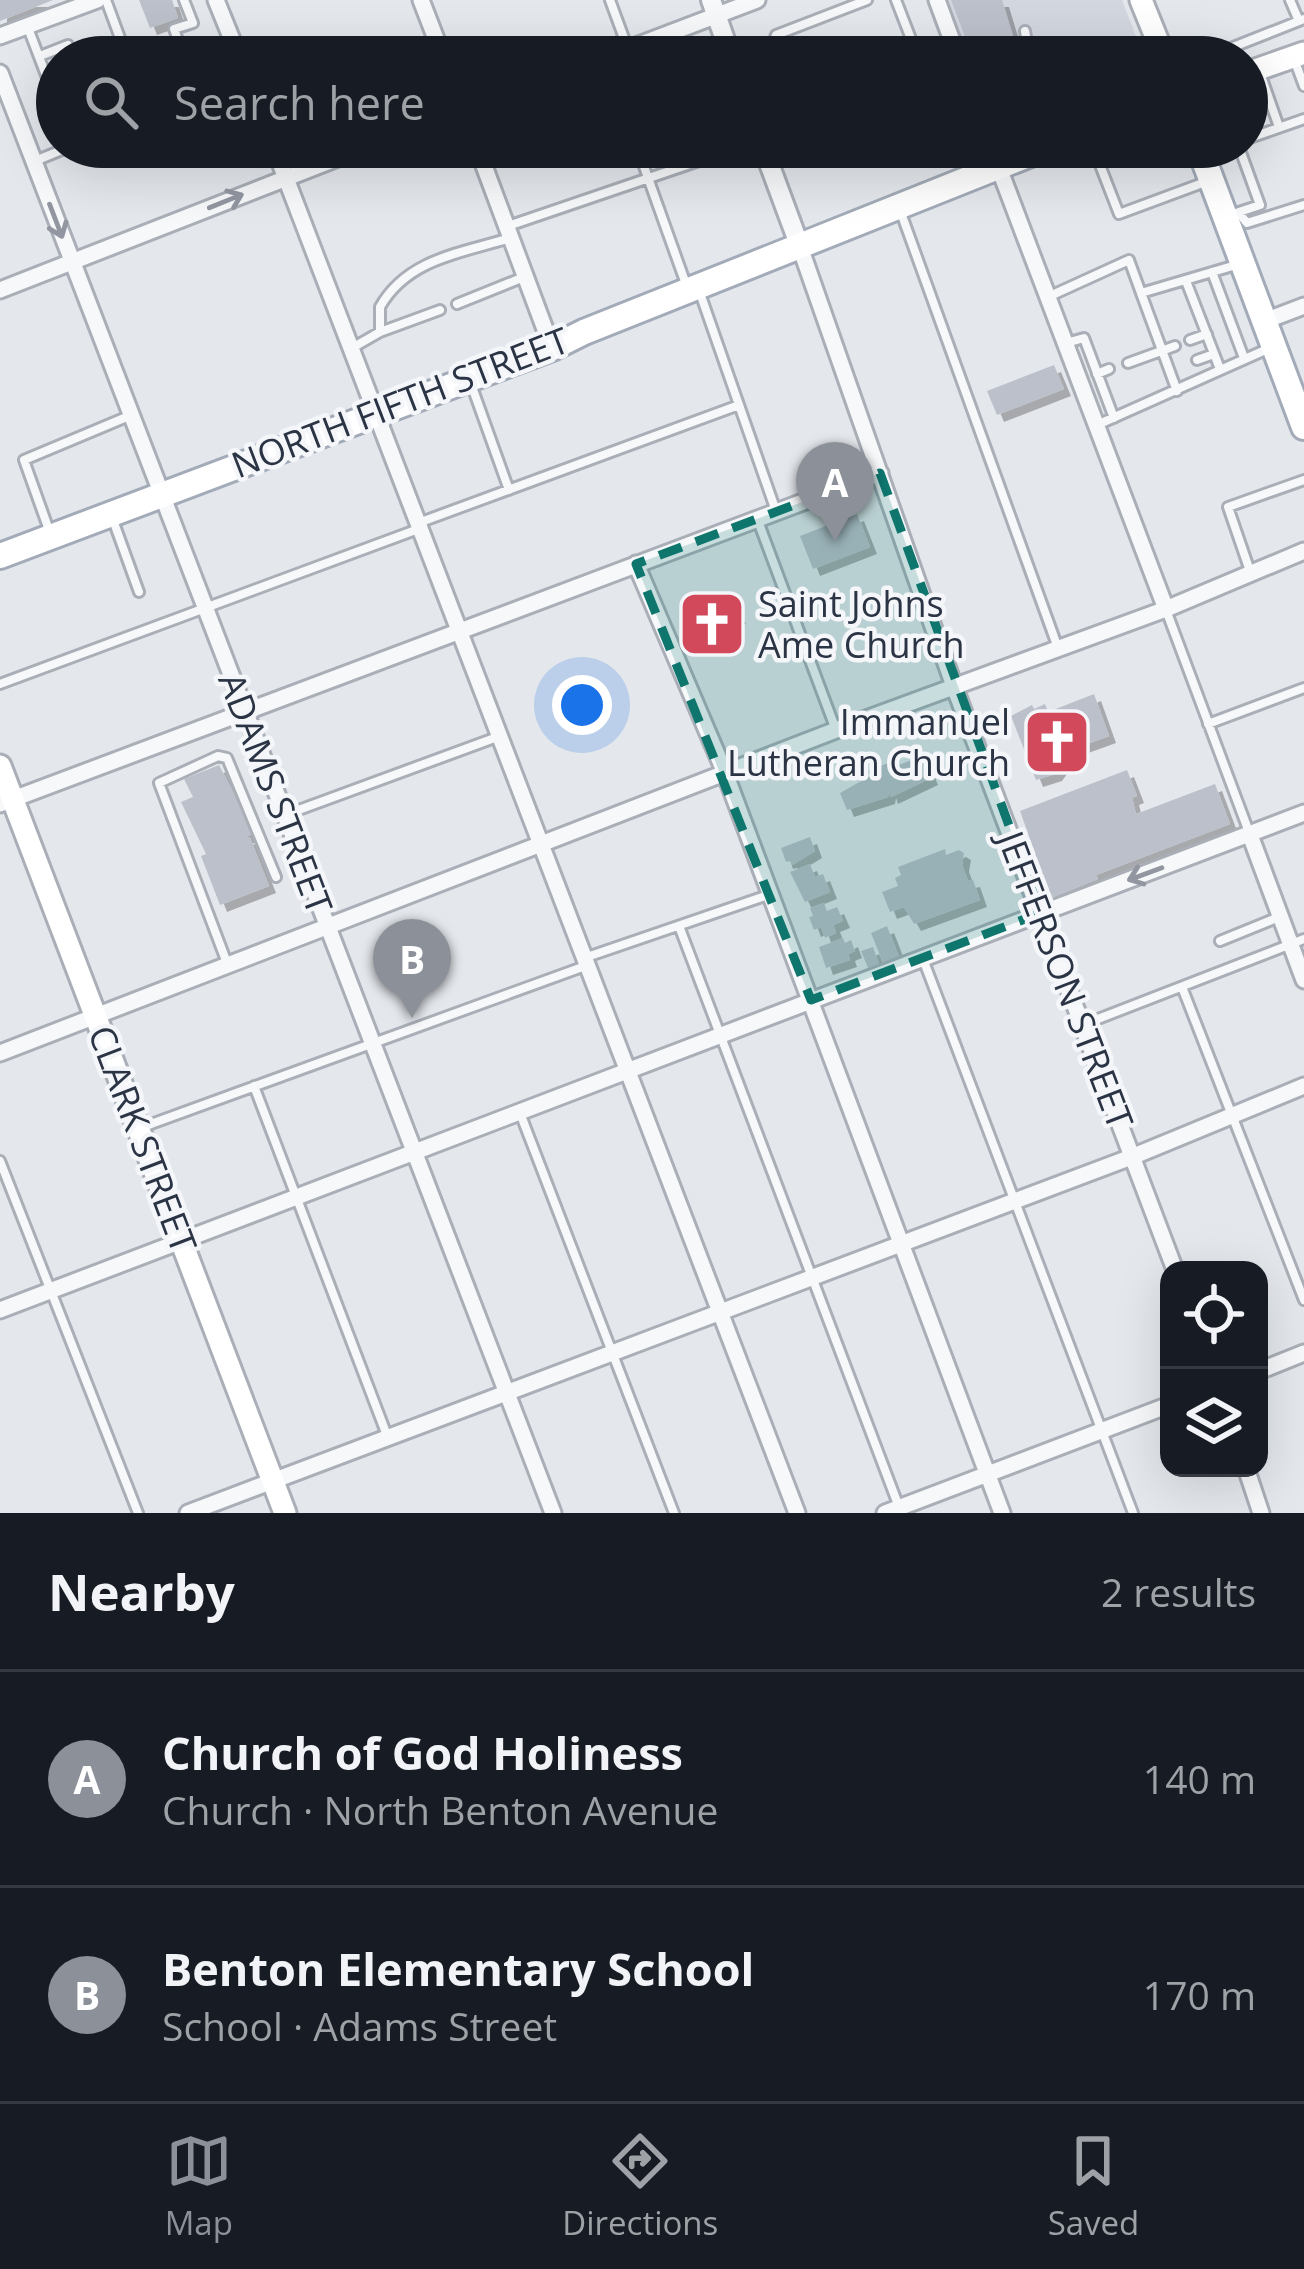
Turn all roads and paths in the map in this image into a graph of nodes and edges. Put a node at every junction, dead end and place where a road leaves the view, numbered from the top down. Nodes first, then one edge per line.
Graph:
1 (101, 0) edge
2 (184, 0) edge
3 (217, 0) edge
4 (610, 0) edge
5 (757, 0) edge
6 (867, 0) edge
7 (896, 0) edge
8 (937, 0) edge
9 (1141, 0) edge
10 (1290, 0) edge
11 (424, 1) edge
12 (848, 3) edge
13 (713, 8) edge
14 (1302, 20) edge
15 (27, 27) junction
16 (1024, 31) dead end
17 (0, 36) edge
18 (117, 36) edge
19 (178, 36) edge
20 (231, 36) edge
21 (436, 36) edge
22 (623, 36) edge
23 (655, 36) edge
24 (776, 36) edge
25 (910, 36) edge
26 (950, 36) edge
27 (1025, 36) edge
28 (1155, 36) edge
29 (1260, 36) edge
30 (36, 47) edge
31 (1298, 55) edge
32 (1268, 66) edge
33 (0, 73) edge
34 (1304, 86) edge
35 (1268, 103) edge
36 (1304, 119) edge
37 (1280, 128) junction
38 (1268, 132) edge
39 (36, 160) edge
40 (33, 161) junction
41 (282, 168) edge
42 (312, 168) edge
43 (485, 168) edge
44 (645, 168) edge
45 (682, 168) edge
46 (771, 168) edge
47 (974, 168) edge
48 (999, 168) edge
49 (1101, 168) edge
50 (1207, 168) edge
51 (1247, 168) edge
52 (286, 178) junction
53 (649, 180) junction
54 (1211, 180) junction
55 (1304, 205) edge
56 (899, 207) junction
57 (1232, 215) junction
58 (509, 232) junction
59 (800, 247) junction
60 (71, 262) junction
61 (1243, 264) junction
62 (1212, 272) junction
63 (525, 276) junction
64 (1186, 281) junction
65 (693, 288) junction
66 (0, 290) edge
67 (1142, 293) junction
68 (1049, 297) junction
69 (458, 304) dead end
70 (1304, 306) edge
71 (440, 310) dead end
72 (1265, 321) junction
73 (380, 332) junction
74 (1207, 334) junction
75 (1190, 340) dead end
76 (1066, 343) junction
77 (1175, 346) dead end
78 (1274, 347) junction
79 (352, 348) junction
80 (552, 348) junction
81 (1162, 350) junction
82 (1214, 354) junction
83 (1244, 358) junction
84 (1197, 360) dead end
85 (1128, 363) dead end
86 (1182, 366) dead end
87 (1109, 369) dead end
88 (1170, 370) junction
89 (1220, 370) junction
90 (1097, 374) junction
91 (469, 380) junction
92 (1177, 391) junction
93 (739, 405) junction
94 (378, 415) junction
95 (131, 416) junction
96 (1114, 418) junction
97 (1096, 425) junction
98 (1304, 427) edge
99 (880, 473) junction
100 (1304, 480) edge
101 (509, 490) junction
102 (161, 493) junction
103 (777, 512) junction
104 (110, 513) junction
105 (757, 520) junction
106 (422, 524) junction
107 (52, 536) junction
108 (1304, 551) edge
109 (0, 556) edge
110 (636, 564) junction
111 (1251, 573) junction
112 (139, 592) dead end
113 (205, 606) junction
114 (1166, 609) junction
115 (462, 631) junction
116 (1059, 649) junction
117 (0, 684) edge
118 (1304, 688) edge
119 (955, 689) junction
120 (245, 712) junction
121 (1208, 724) junction
122 (836, 730) junction
123 (501, 735) junction
124 (0, 766) edge
125 (725, 772) junction
126 (7, 802) edge
127 (1304, 814) edge
128 (285, 815) junction
129 (1250, 835) junction
130 (542, 843) junction
131 (276, 877) dead end
132 (771, 894) junction
133 (1041, 913) junction
134 (1280, 916) junction
135 (328, 926) junction
136 (679, 926) junction
137 (1220, 941) dead end
138 (1298, 942) edge
139 (923, 958) junction
140 (587, 962) junction
141 (228, 965) junction
142 (1304, 980) edge
143 (1182, 987) junction
144 (811, 1000) junction
145 (96, 1016) junction
146 (1084, 1025) junction
147 (721, 1035) junction
148 (373, 1043) junction
149 (0, 1053) edge
150 (628, 1070) junction
151 (254, 1086) junction
152 (1304, 1086) edge
153 (520, 1111) junction
154 (1233, 1115) junction
155 (139, 1128) junction
156 (414, 1151) junction
157 (1134, 1156) junction
158 (0, 1162) edge
159 (296, 1196) junction
160 (1013, 1202) junction
161 (181, 1240) junction
162 (898, 1242) junction
163 (1172, 1261) edge
164 (810, 1276) junction
165 (51, 1290) junction
166 (1304, 1300) edge
167 (0, 1310) edge
168 (720, 1312) junction
169 (1304, 1353) edge
170 (610, 1354) junction
171 (1264, 1369) edge
172 (507, 1393) junction
173 (1160, 1408) edge
174 (1101, 1429) junction
175 (388, 1438) junction
176 (987, 1474) junction
177 (1248, 1477) edge
178 (273, 1481) junction
179 (892, 1510) edge
180 (1258, 1512) edge
181 (138, 1513) edge
182 (188, 1513) edge
183 (285, 1513) edge
184 (554, 1513) edge
185 (674, 1513) edge
186 (797, 1513) edge
187 (1002, 1513) edge
188 (1133, 1513) edge

1 - 15 street
1 - 18 lane
2 - 19 lane
3 - 20 street
4 - 22 lane
5 - 13 street
6 - 12 lane
7 - 25 lane
8 - 26 street
9 - 28 main road
10 - 14 lane
11 - 21 street
12 - 24 lane
13 - 23 street
14 - 29 lane
15 - 17 street
15 - 30 lane
16 - 27 lane
31 - 32 main road
31 - 34 lane
33 - 40 street, ADAMS STREET
35 - 37 lane
36 - 37 lane
37 - 38 lane
39 - 40 lane
40 -> 60 street, ADAMS STREET
41 - 52 street
42 - 52 street
43 - 58 street
44 - 53 lane
45 - 53 lane
46 - 59 street, JEFFERSON STREET
47 - 56 main road, NORTH FIFTH STREET
48 - 68 street
49 - 54 lane
50 - 54 main road
51 - 57 lane
60 -> 52 street
52 - 79 street
53 - 58 lane
53 - 65 lane
54 - 57 main road
55 - 57 lane
56 - 59 main road, NORTH FIFTH STREET
56 - 116 lane
57 - 61 main road
58 - 63 street
58 - 73 lane
59 - 65 main road, NORTH FIFTH STREET
59 - 99 street, JEFFERSON STREET
60 - 66 street
60 - 95 street, ADAMS STREET
61 - 62 lane
61 - 72 main road
62 - 64 lane
62 - 83 lane
63 - 69 lane
63 - 80 street
64 - 67 lane
64 - 74 lane
65 - 80 main road, NORTH FIFTH STREET
65 - 93 lane
67 - 68 lane
67 - 81 lane
68 - 76 street
70 - 72 street
71 - 73 lane
72 - 78 main road
73 - 79 lane
74 - 75 lane
74 - 82 lane
76 - 90 lane
76 - 97 street
77 - 81 lane
78 - 83 lane
78 - 98 main road
79 - 94 street
80 - 91 main road, NORTH FIFTH STREET
81 - 85 lane
81 - 88 lane
82 - 84 lane
82 - 89 lane
83 - 89 lane
86 - 88 lane
87 - 90 lane
88 - 92 lane
89 - 92 lane
90 - 96 lane
91 - 94 main road, NORTH FIFTH STREET
91 - 101 lane
92 - 96 lane
93 - 101 lane
93 - 103 lane
94 - 102 main road, NORTH FIFTH STREET
94 - 106 street
95 - 102 street, ADAMS STREET
95 - 107 lane
96 - 97 lane
97 - 114 street
99 - 103 street
99 - 119 street, JEFFERSON STREET
100 - 111 lane
101 - 106 lane
102 - 104 main road, NORTH FIFTH STREET
102 - 113 street, ADAMS STREET
103 - 105 street
104 - 107 main road, NORTH FIFTH STREET
104 - 112 lane
105 - 110 street
105 - 122 lane
106 - 113 lane
106 - 115 street
107 - 109 main road, NORTH FIFTH STREET
108 - 111 street
110 - 115 street
110 - 125 street
111 - 114 street
113 - 117 lane
113 - 120 street, ADAMS STREET
114 - 116 street
114 - 121 lane
115 - 120 street
115 - 123 street
116 - 119 street
118 - 121 lane
119 - 122 street
119 - 133 street, JEFFERSON STREET
120 - 126 street
120 - 128 street, ADAMS STREET
121 - 129 lane
122 - 125 street
123 - 128 lane
123 - 130 street
124 - 126 main road, CLARK STREET
125 - 130 street
125 - 132 street
126 - 145 main road, CLARK STREET
127 - 129 street
128 - 135 street, ADAMS STREET
129 -> 133 street
129 - 134 street
130 - 135 street
130 - 140 street
131 - 141 lane
132 - 136 lane
132 - 144 street
133 - 139 street
133 - 146 street, JEFFERSON STREET
134 - 137 lane
134 - 138 street
135 - 141 street
135 - 148 street, ADAMS STREET
136 - 140 lane
136 - 147 lane
138 - 142 street
138 - 143 lane
139 - 144 street
139 - 160 lane
140 - 148 lane
140 - 150 street
141 - 145 street
143 - 146 lane
143 - 154 lane
144 - 147 street
144 - 162 street
145 - 149 street
145 - 155 main road, CLARK STREET
146 - 157 street, JEFFERSON STREET
147 - 150 street
147 - 164 lane
148 - 151 lane
148 - 156 street, ADAMS STREET
150 - 153 street
150 - 168 street
151 - 155 lane
151 - 159 lane
152 - 154 street
153 - 156 street
153 - 170 lane
154 - 157 street
154 - 166 lane
155 - 161 main road, CLARK STREET
156 - 159 street
156 - 172 street, ADAMS STREET
157 - 160 street
157 - 163 street, JEFFERSON STREET
158 - 165 lane
159 - 161 street
159 - 175 lane
160 - 162 street
160 - 174 lane
161 - 165 street
161 - 178 main road, CLARK STREET
162 - 164 street
162 - 176 street
164 - 168 street
164 - 179 lane
165 - 167 street
165 - 181 lane
168 - 170 street
168 - 186 street
169 - 171 street
170 - 172 street
170 - 185 lane
172 - 175 street
172 - 184 street, ADAMS STREET
173 - 174 street
174 - 176 street
174 - 188 lane
175 - 178 street
176 - 179 street
176 - 187 street
177 - 180 street
178 - 182 street
178 - 183 main road, CLARK STREET

